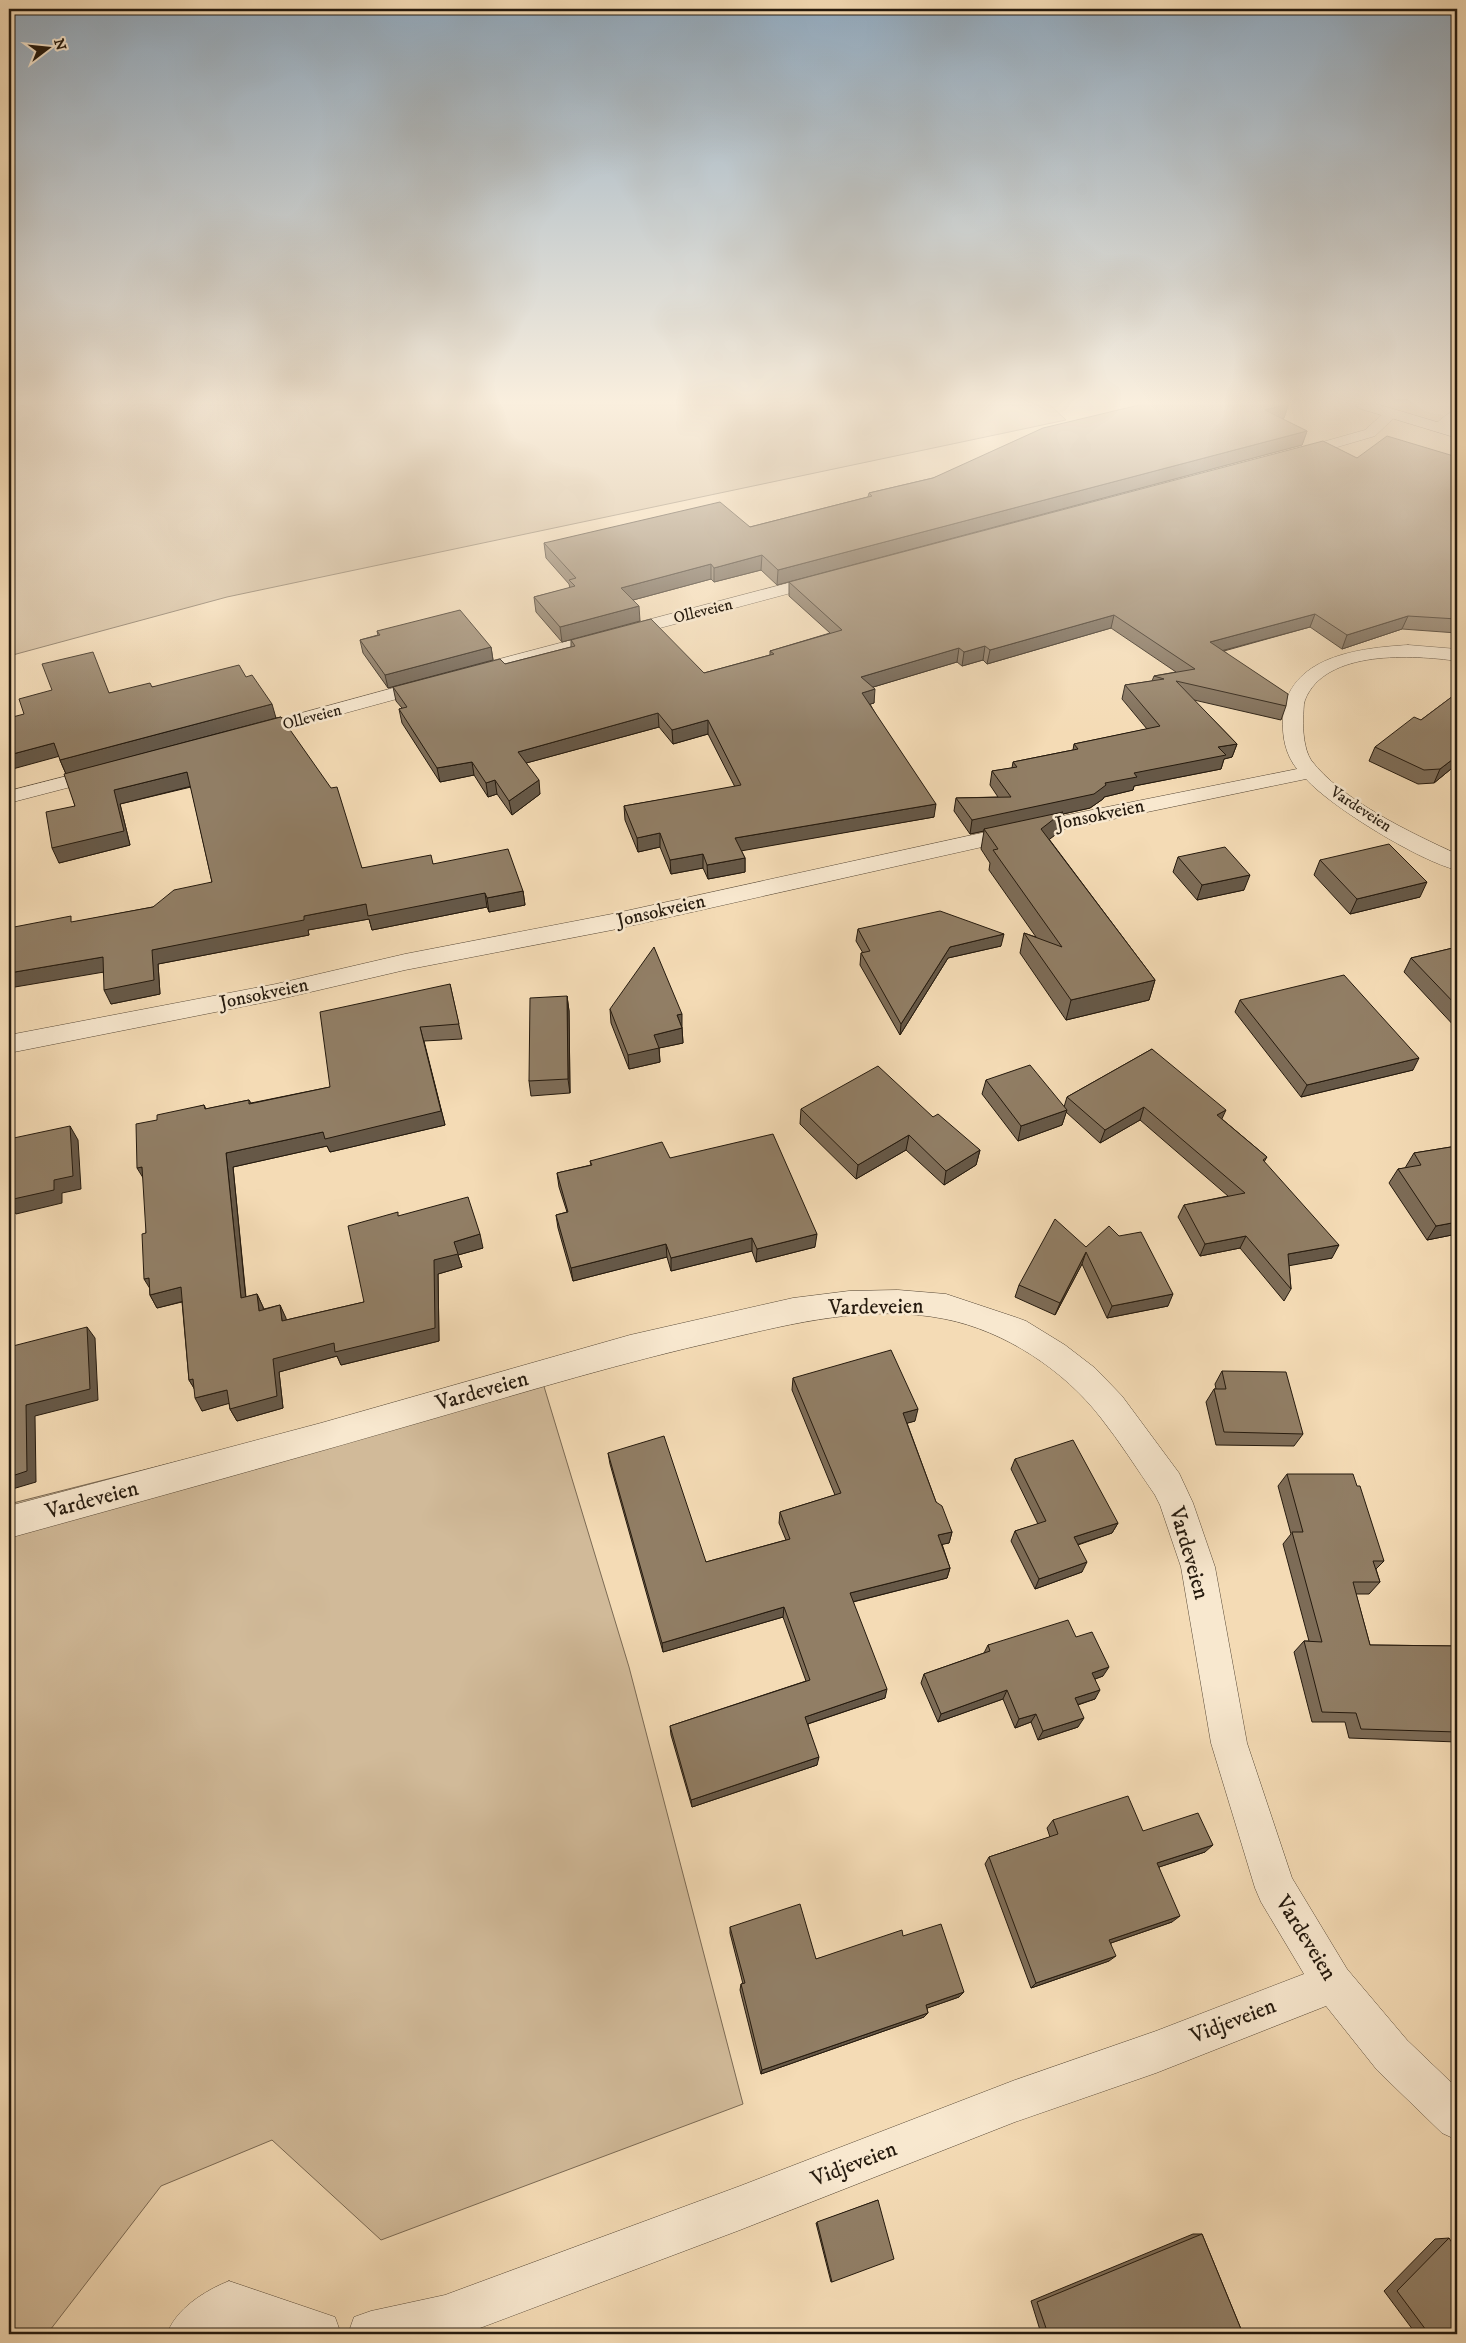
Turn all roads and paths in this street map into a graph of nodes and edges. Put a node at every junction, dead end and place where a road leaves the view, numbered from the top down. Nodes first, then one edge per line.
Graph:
1 (844, 573) edge
2 (1457, 655) edge
3 (232, 737) edge
4 (122, 768) edge
5 (1311, 772) junction
6 (9, 797) edge
7 (1457, 863) edge
8 (9, 1044) edge
9 (9, 1522) edge
10 (1333, 1983) junction
11 (1457, 2118) edge
12 (190, 2334) edge
13 (318, 2334) edge
14 (371, 2334) edge

1 - 3 street, Olleveien
2 - 5 street, Vardeveien
4 - 6 street
5 - 7 street, Vardeveien
5 - 8 street, Jonsokveien
9 - 10 street, Vardeveien
10 - 11 street, Vardeveien
10 - 14 street, Vidjeveien
12 - 13 street

